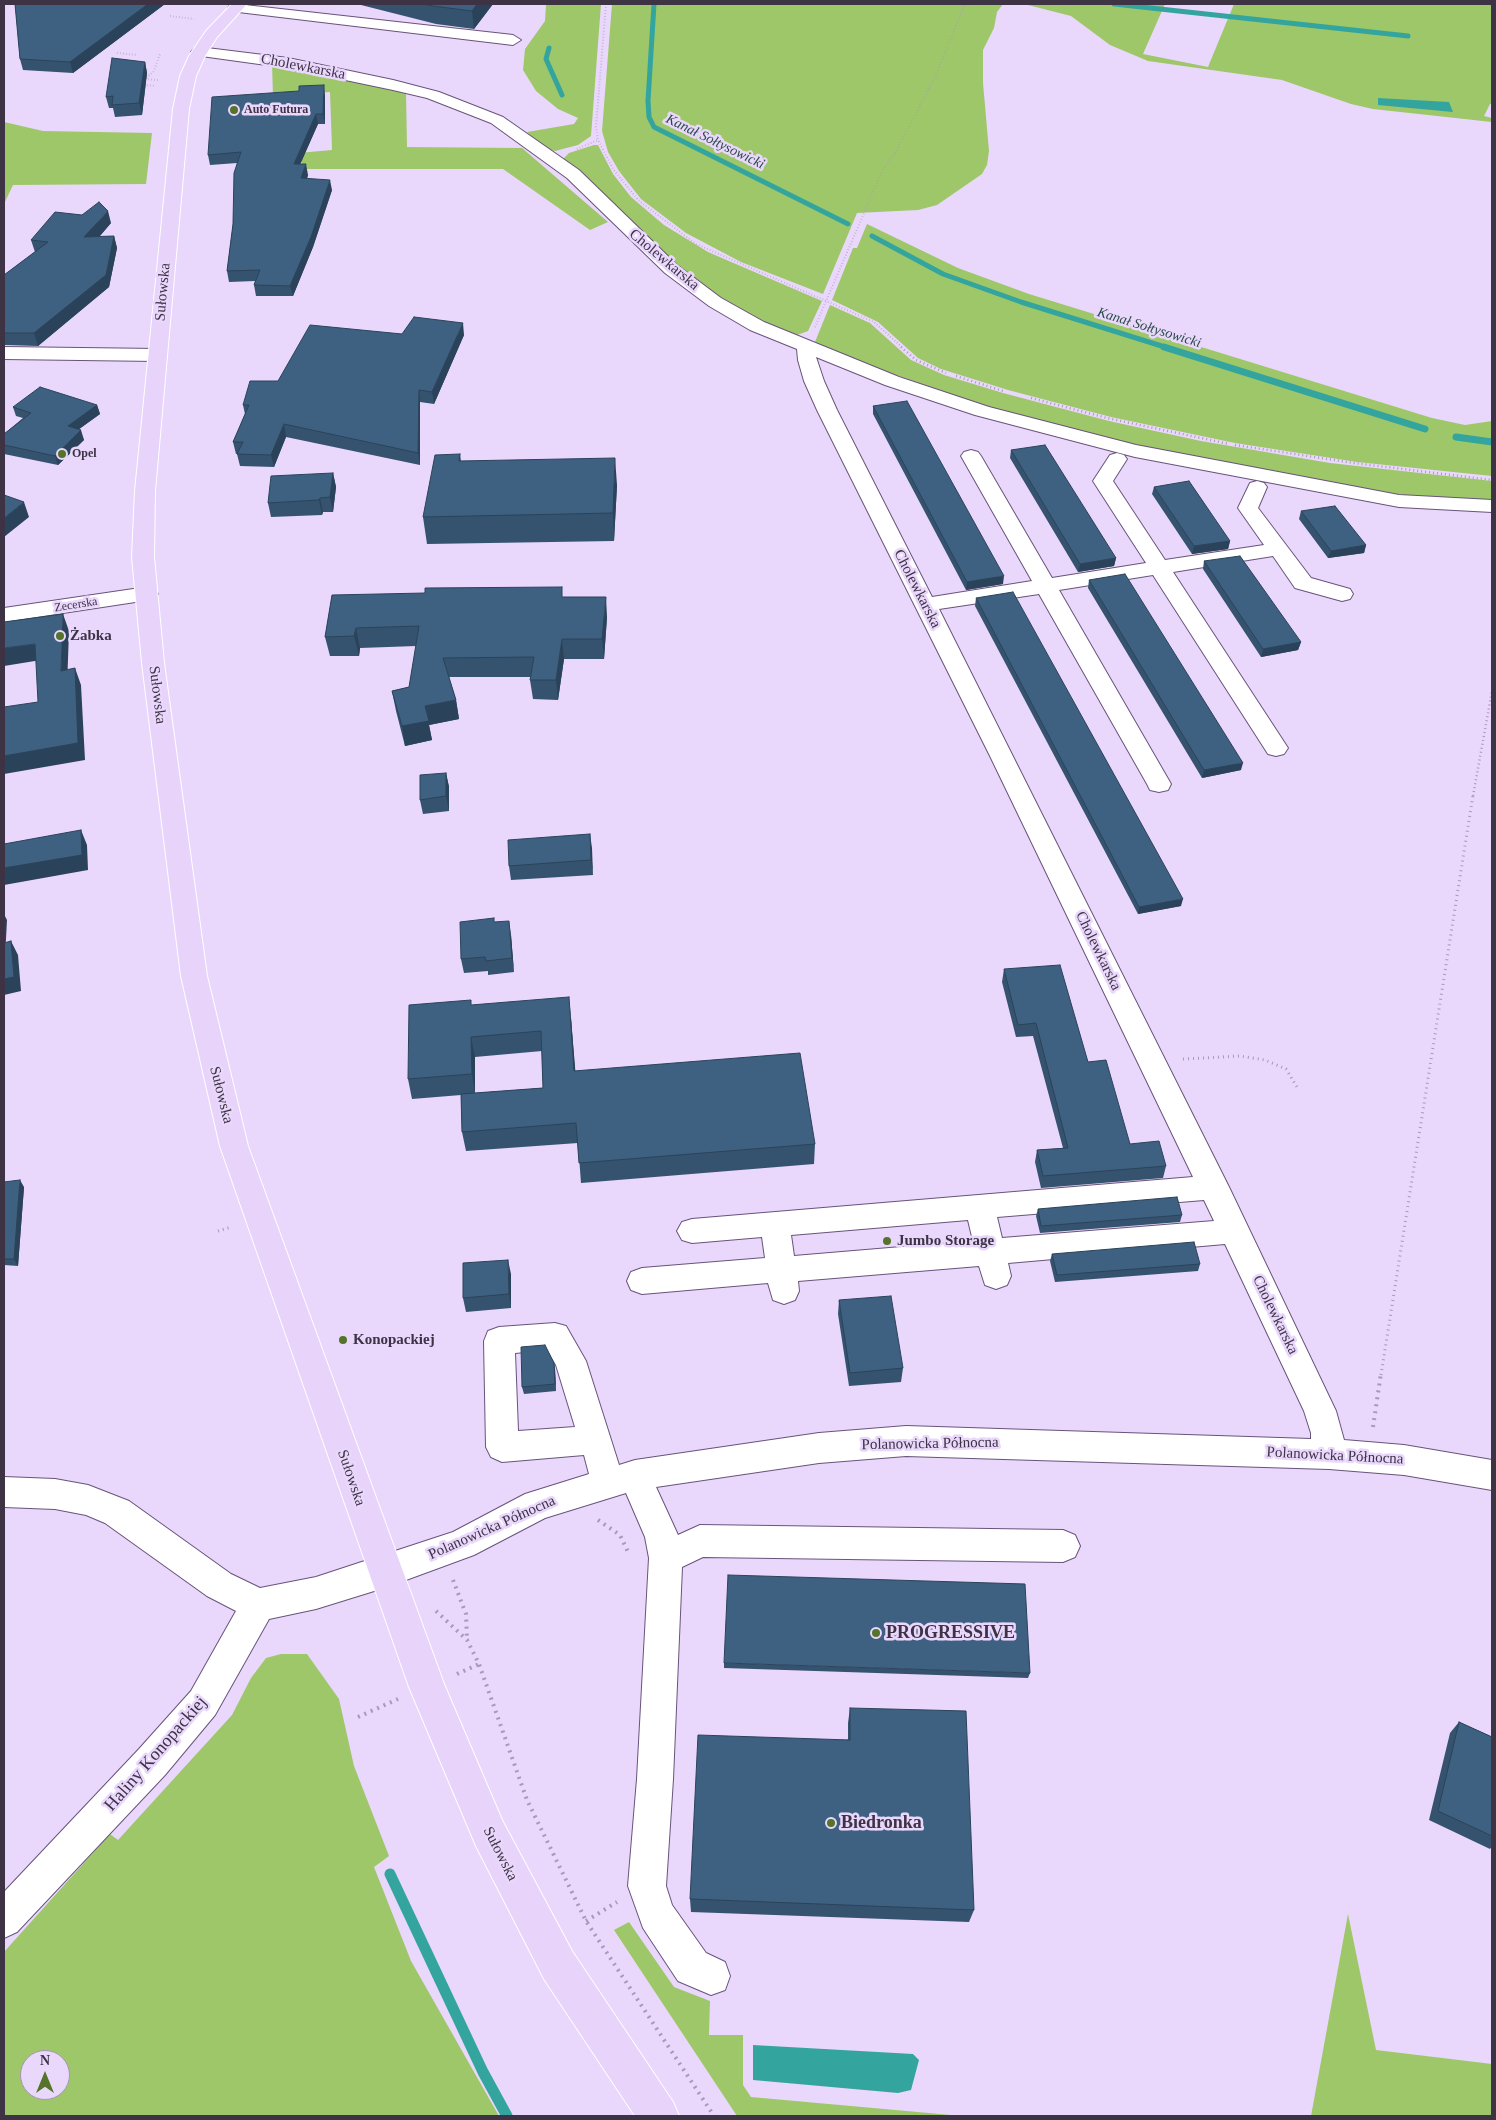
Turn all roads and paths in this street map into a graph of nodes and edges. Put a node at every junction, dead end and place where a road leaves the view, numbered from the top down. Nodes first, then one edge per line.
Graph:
1 (606, 4) edge
2 (965, 4) edge
3 (237, 6) edge
4 (285, 8) edge
5 (170, 16) dead end
6 (200, 20) dead end
7 (513, 40) dead end
8 (199, 52) junction
9 (117, 53) dead end
10 (160, 54) dead end
11 (137, 55) dead end
12 (153, 80) junction
13 (158, 80) dead end
14 (144, 84) edge
15 (148, 85) junction
16 (154, 86) dead end
17 (826, 300) junction
18 (806, 348) junction
19 (4, 353) edge
20 (157, 355) junction
21 (1003, 392) dead end
22 (1022, 396) dead end
23 (971, 456) dead end
24 (1117, 459) dead end
25 (1492, 480) edge
26 (1257, 487) dead end
27 (1492, 506) edge
28 (1279, 549) junction
29 (1158, 567) junction
30 (1045, 585) junction
31 (147, 594) junction
32 (1342, 594) dead end
33 (924, 605) junction
34 (4, 616) edge
35 (1492, 691) edge
36 (1276, 748) dead end
37 (1159, 784) dead end
38 (1153, 1062) junction
39 (1297, 1087) dead end
40 (1214, 1187) junction
41 (980, 1207) junction
42 (776, 1224) junction
43 (1234, 1230) junction
44 (692, 1231) dead end
45 (993, 1264) junction
46 (642, 1280) dead end
47 (782, 1280) junction
48 (595, 1440) dead end
49 (1328, 1454) junction
50 (1372, 1457) junction
51 (1492, 1475) edge
52 (621, 1479) junction
53 (4, 1492) edge
54 (594, 1520) dead end
55 (1063, 1546) dead end
56 (628, 1552) dead end
57 (666, 1558) junction
58 (387, 1571) junction
59 (452, 1576) dead end
60 (258, 1605) junction
61 (479, 1664) junction
62 (457, 1674) dead end
63 (386, 1704) dead end
64 (358, 1717) dead end
65 (4, 1919) edge
66 (711, 1976) dead end
67 (659, 2116) edge
68 (714, 2116) edge

1 - 17 path
2 - 17 path
3 - 4 street
3 - 8 main road, Sułowska
4 - 7 street
5 - 6 path
8 - 18 street, Cholewkarska
8 - 20 main road, Sułowska
9 - 11 path
10 - 12 path
12 - 13 path
12 - 15 path
14 - 15 path
15 - 16 path
17 - 18 path
17 - 21 path
18 - 27 street
18 - 33 street, Cholewkarska
19 - 20 street
20 - 31 main road, Sułowska
22 - 25 path
23 - 30 street
24 - 29 street
26 - 28 street
28 - 29 street
28 - 32 street
29 - 30 street
29 - 36 street
30 - 33 street
30 - 37 street
31 - 34 street, Zecerska
31 - 58 main road, Sułowska
33 - 38 street, Cholewkarska
35 - 50 path
38 - 39 path
38 - 40 street, Cholewkarska
40 - 41 street
40 - 43 street, Cholewkarska
41 - 42 street
41 - 45 street
42 - 44 street
42 - 47 street
43 - 45 street
43 - 49 street, Cholewkarska
45 - 47 street
46 - 47 street
48 - 52 street
49 - 50 street, Polanowicka Północna
49 - 52 street, Polanowicka Północna
50 - 51 street, Polanowicka Północna
52 - 57 street
52 - 58 street, Polanowicka Północna
53 - 60 street
54 - 56 path
55 - 57 street
57 - 66 street
58 - 60 street
58 - 67 main road, Sułowska
59 - 61 path
60 - 65 street, Haliny Konopackiej
61 - 62 path
61 - 68 path
63 - 64 path

